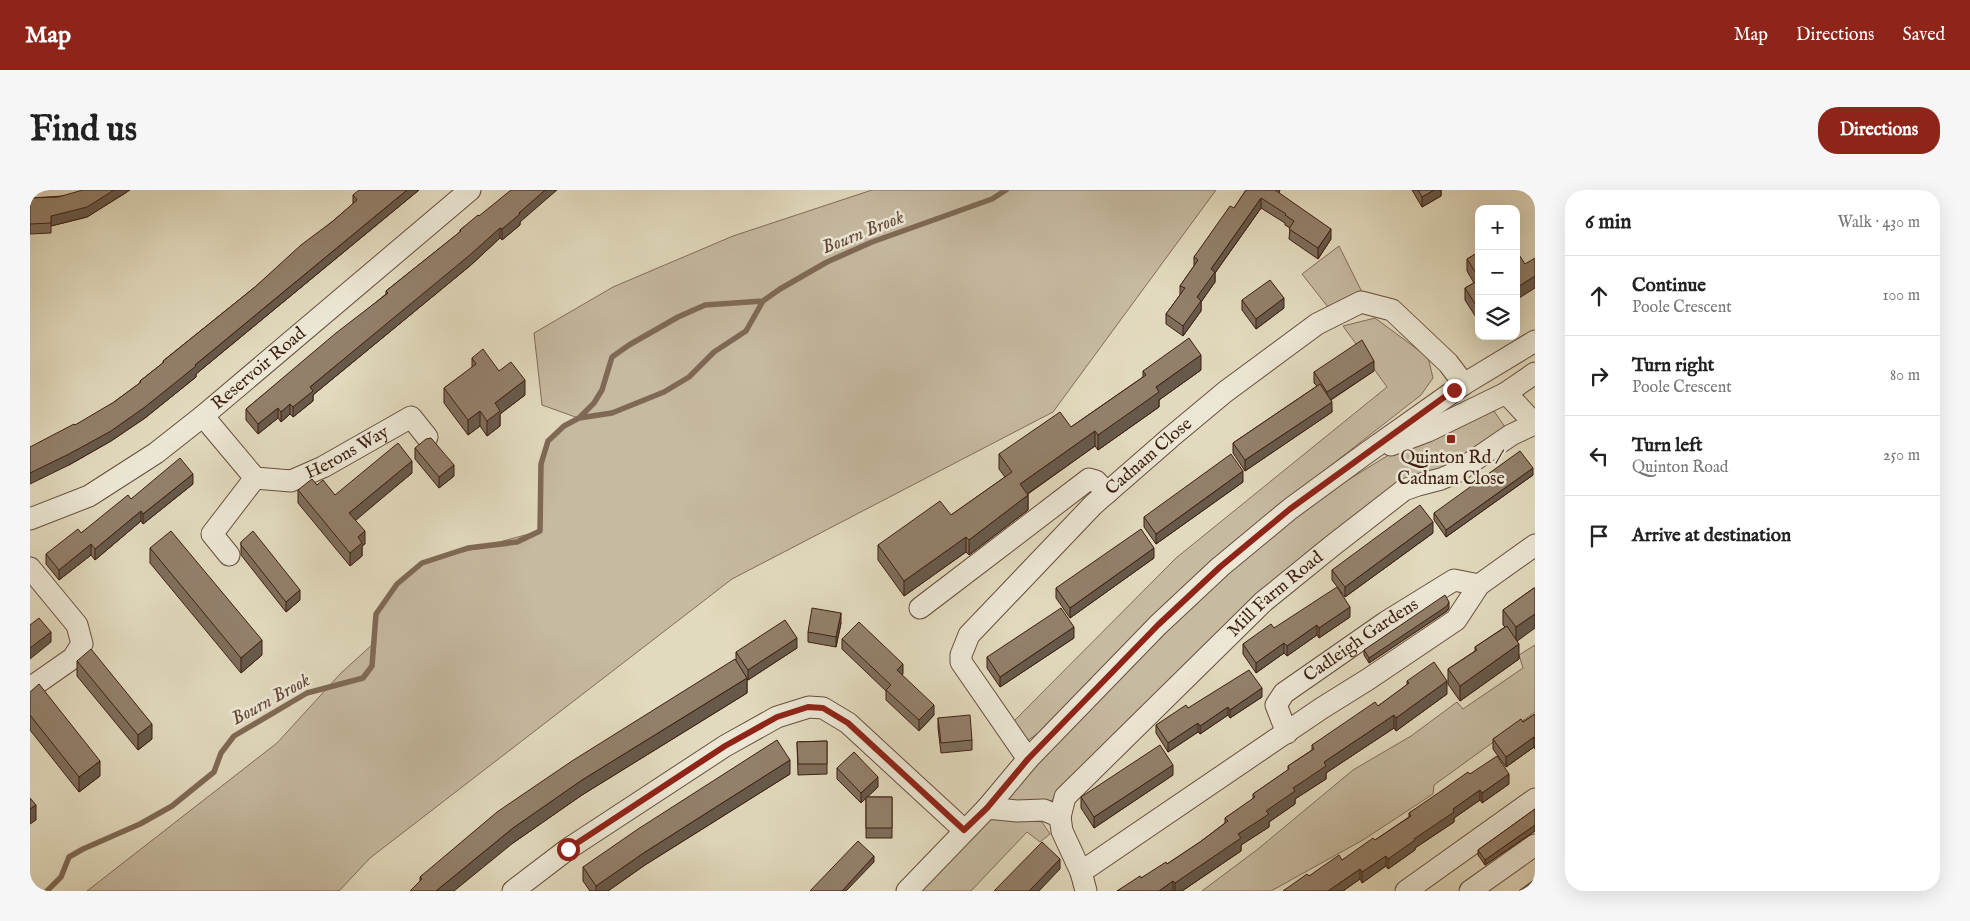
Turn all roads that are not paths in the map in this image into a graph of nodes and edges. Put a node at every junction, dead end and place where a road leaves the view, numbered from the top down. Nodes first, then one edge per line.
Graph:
1 (470, 190) edge
2 (1535, 341) edge
3 (1515, 352) junction
4 (1532, 375) edge
5 (1459, 387) junction
6 (1506, 392) junction
7 (1468, 412) junction
8 (203, 416) junction
9 (1535, 424) edge
10 (427, 437) edge
11 (1365, 454) junction
12 (255, 478) junction
13 (1106, 494) junction
14 (30, 519) edge
15 (1535, 545) edge
16 (229, 555) dead end
17 (30, 568) edge
18 (1479, 585) junction
19 (920, 608) dead end
20 (30, 688) edge
21 (1287, 733) junction
22 (1028, 759) junction
23 (1535, 799) edge
24 (987, 808) junction
25 (1060, 817) junction
26 (964, 830) junction
27 (1535, 845) edge
28 (1083, 882) edge
29 (513, 891) edge
30 (907, 891) edge
31 (1406, 891) edge
32 (1470, 891) edge

1 - 8 street, Reservoir Road
2 - 3 street
3 - 4 street
3 - 5 street
4 - 6 street
5 - 7 street, Cadnam Close
5 - 11 street
5 - 13 street, Cadnam Close
6 - 7 street
6 - 9 street
7 - 11 street
8 - 12 street
8 - 14 street, Reservoir Road
9 - 25 street, Mill Farm Road
10 - 12 street, Herons Way
11 - 22 street
12 - 16 street
13 - 19 street
13 - 22 street, Cadnam Close
15 - 18 street, Cadleigh Gardens
17 - 20 street
18 - 21 street, Cadleigh Gardens
18 - 21 street, Cadleigh Gardens
21 - 28 street, Cadleigh Gardens
22 - 24 street
23 - 31 street
24 - 25 street
24 - 26 street
25 - 28 street
26 - 29 street
26 - 30 street
27 - 32 street

